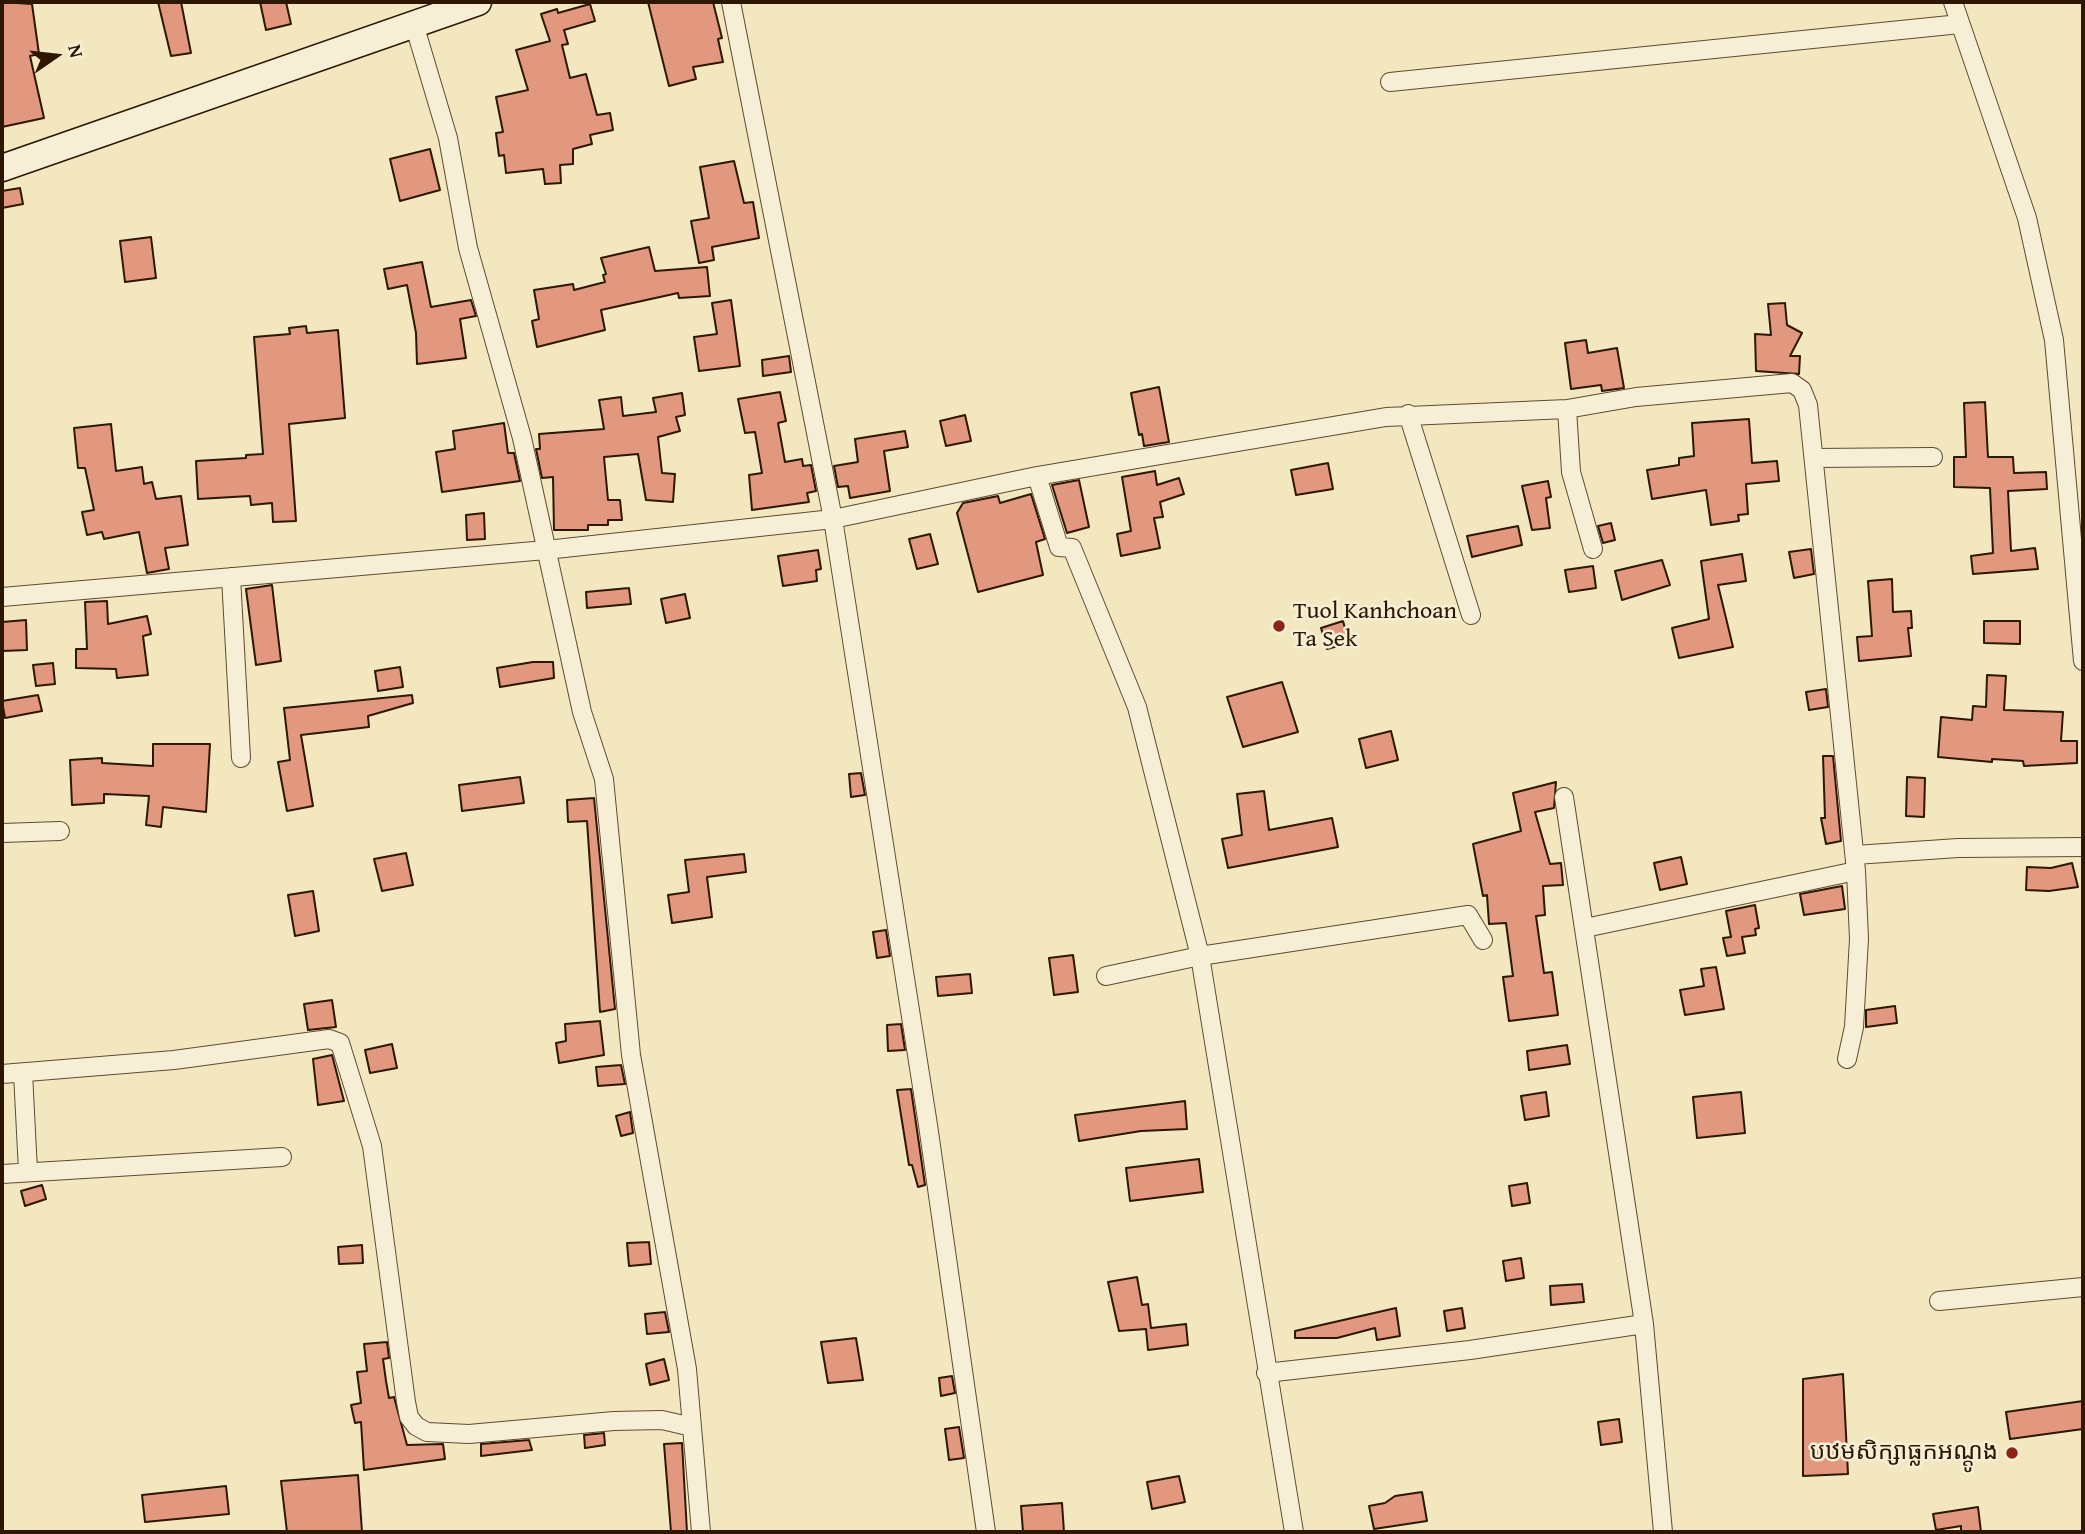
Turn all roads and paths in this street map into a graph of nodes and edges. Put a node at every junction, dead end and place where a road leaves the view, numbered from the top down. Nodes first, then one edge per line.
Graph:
1 (478, 2) edge
2 (731, 2) edge
3 (1953, 2) edge
4 (445, 7) edge
5 (414, 24) junction
6 (1960, 24) junction
7 (1390, 82) dead end
8 (2, 168) edge
9 (1567, 409) junction
10 (1408, 414) junction
11 (1933, 457) dead end
12 (1815, 458) junction
13 (1037, 476) junction
14 (833, 519) junction
15 (1593, 549) dead end
16 (546, 550) junction
17 (231, 577) junction
18 (2, 597) edge
19 (1471, 615) dead end
20 (2083, 662) edge
21 (241, 758) dead end
22 (1564, 797) dead end
23 (60, 831) dead end
24 (2, 833) edge
25 (2083, 847) edge
26 (1855, 863) junction
27 (1585, 928) junction
28 (1483, 940) dead end
29 (1200, 956) junction
30 (1106, 976) dead end
31 (1847, 1059) dead end
32 (23, 1073) junction
33 (2, 1074) edge
34 (282, 1157) dead end
35 (28, 1171) junction
36 (2, 1174) edge
37 (2083, 1287) edge
38 (1939, 1301) dead end
39 (1644, 1324) junction
40 (1266, 1373) junction
41 (692, 1427) junction
42 (701, 1532) edge
43 (986, 1532) edge
44 (1294, 1532) edge
45 (1663, 1532) edge

1 - 4 street
2 - 14 street
3 - 6 street
4 - 5 street
5 - 8 street
5 - 16 street
6 - 7 street
6 - 20 street
9 - 10 street
9 - 12 street
9 - 15 street
10 - 13 street
10 - 19 street
11 - 12 street
12 - 26 street
13 - 14 street
13 - 29 street
14 - 16 street
14 - 43 street
16 - 17 street
16 - 41 street
17 - 18 street
17 - 21 street
22 - 27 street
23 - 24 street
25 - 26 street
26 - 27 street
26 - 31 street
27 - 39 street
28 - 29 street
29 - 30 street
29 - 40 street
32 - 33 street
32 - 35 street
32 - 41 street
34 - 35 street
35 - 36 street
37 - 38 street
39 - 40 street
39 - 45 street
40 - 44 street
41 - 42 street

